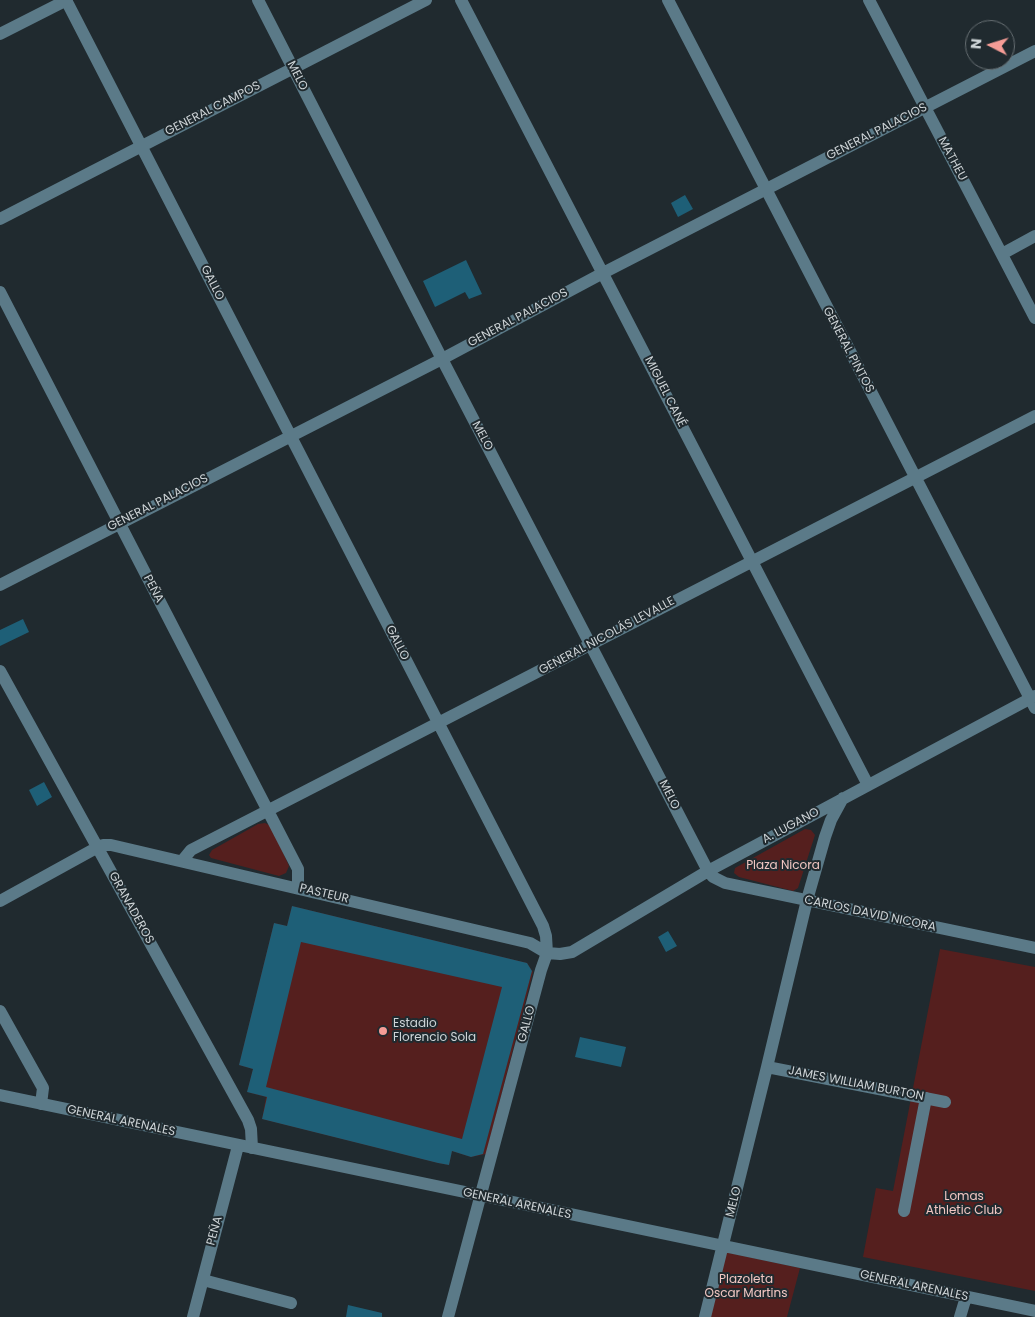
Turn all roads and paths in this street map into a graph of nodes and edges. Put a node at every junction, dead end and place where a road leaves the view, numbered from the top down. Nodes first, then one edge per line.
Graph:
1 (66, 0) edge
2 (258, 0) edge
3 (426, 0) edge
4 (461, 0) edge
5 (668, 0) edge
6 (870, 0) edge
7 (0, 34) edge
8 (1035, 51) edge
9 (293, 68) junction
10 (925, 108) junction
11 (142, 146) junction
12 (765, 190) junction
13 (0, 219) edge
14 (1035, 236) edge
15 (1002, 254) junction
16 (603, 274) junction
17 (0, 292) edge
18 (1035, 318) edge
19 (442, 358) junction
20 (1035, 416) edge
21 (290, 436) junction
22 (915, 477) junction
23 (118, 523) junction
24 (752, 560) junction
25 (0, 584) edge
26 (592, 645) junction
27 (0, 671) edge
28 (1033, 701) edge
29 (439, 723) junction
30 (868, 785) junction
31 (843, 798) junction
32 (269, 810) junction
33 (98, 847) junction
34 (182, 861) junction
35 (708, 871) junction
36 (298, 888) junction
37 (806, 900) junction
38 (0, 901) edge
39 (1035, 948) edge
40 (547, 953) junction
41 (0, 1011) edge
42 (767, 1067) junction
43 (0, 1095) edge
44 (926, 1098) junction
45 (944, 1102) dead end
46 (41, 1104) junction
47 (238, 1146) junction
48 (252, 1148) junction
49 (480, 1197) junction
50 (904, 1211) dead end
51 (723, 1247) junction
52 (202, 1280) junction
53 (966, 1297) junction
54 (291, 1303) dead end
55 (1035, 1311) edge
56 (193, 1317) edge
57 (448, 1317) edge
58 (705, 1317) edge
59 (960, 1317) edge

1 - 7 street
1 - 11 street, GALLO
2 - 9 street, MELO
3 - 9 street, GENERAL CAMPOS
4 - 16 street, MIGUEL CANÉ
5 - 12 street, GENERAL PINTOS
6 - 10 street, MATHEU
8 - 10 street, GENERAL PALACIOS
9 - 11 street, GENERAL CAMPOS
9 - 19 street, MELO
10 - 12 street, GENERAL PALACIOS
10 - 15 street, MATHEU
11 - 13 street, GENERAL CAMPOS
11 - 21 street, GALLO
12 - 16 street, GENERAL PALACIOS
12 - 22 street, GENERAL PINTOS
14 - 15 street
15 - 18 street, MATHEU
16 - 19 street, GENERAL PALACIOS
16 - 24 street, MIGUEL CANÉ
17 - 23 street, PEÑA
19 - 21 street, GENERAL PALACIOS
19 - 26 street, MELO
20 - 22 street, GENERAL NICOLÁS LEVALLE
21 - 23 street, GENERAL PALACIOS
21 - 29 street, GALLO
22 - 24 street, GENERAL NICOLÁS LEVALLE
22 - 28 street, GENERAL PINTOS
23 - 25 street, GENERAL PALACIOS
23 - 32 street, PEÑA
24 - 26 street, GENERAL NICOLÁS LEVALLE
24 - 30 street, MIGUEL CANÉ
26 - 29 street, GENERAL NICOLÁS LEVALLE
26 - 35 street, MELO
27 - 33 street, GRANADEROS
28 - 30 street, A. LUGANO
29 - 32 street, GENERAL NICOLÁS LEVALLE
29 - 40 street, GALLO
30 - 31 street, A. LUGANO
31 - 35 street, A. LUGANO
31 - 37 street, MELO
32 - 34 street, GENERAL NICOLÁS LEVALLE
32 - 36 street, PEÑA
33 - 34 street, PASTEUR
33 - 38 street
33 - 48 street, GRANADEROS
34 - 36 street, PASTEUR
35 - 37 street, CARLOS DAVID NICORA
35 - 40 street, A. LUGANO
36 - 40 street, PASTEUR
37 - 39 street, CARLOS DAVID NICORA
37 - 42 street, MELO
40 - 49 street, GALLO
41 - 46 street
42 - 44 street, JAMES WILLIAM BURTON
42 - 51 street, MELO
43 - 46 street, GENERAL ARENALES
44 - 45 street, JAMES WILLIAM BURTON
44 - 50 street
46 - 47 street, GENERAL ARENALES
47 - 48 street, GENERAL ARENALES
47 - 52 street, PEÑA
48 - 49 street, GENERAL ARENALES
49 - 51 street, GENERAL ARENALES
49 - 57 street, GALLO
51 - 53 street, GENERAL ARENALES
51 - 58 street, MELO
52 - 54 street
52 - 56 street, PEÑA
53 - 55 street, GENERAL ARENALES
53 - 59 street

